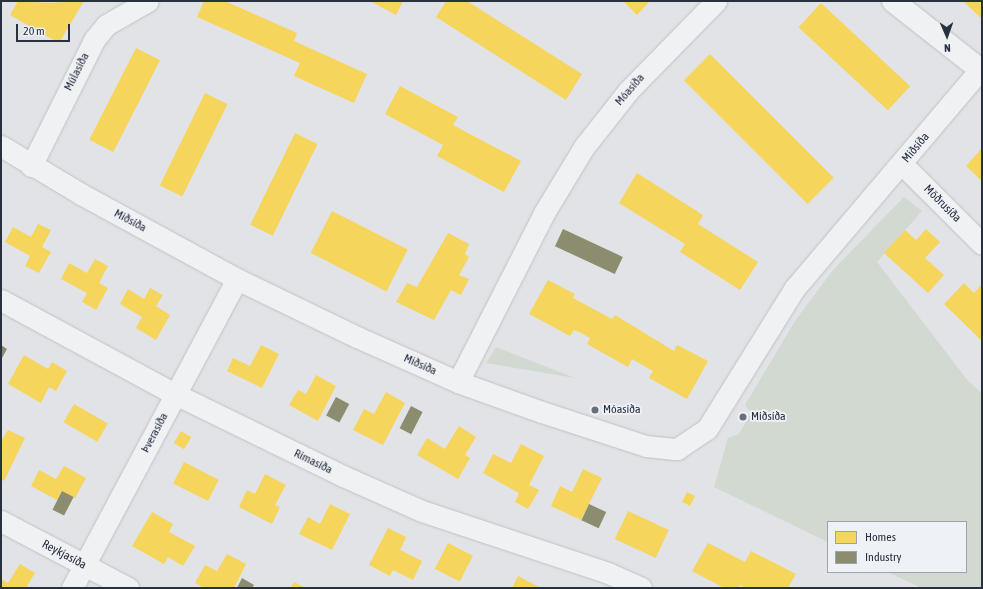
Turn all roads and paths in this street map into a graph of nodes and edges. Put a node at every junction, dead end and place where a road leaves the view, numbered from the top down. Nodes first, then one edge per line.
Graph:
1 (148, 1) edge
2 (716, 1) edge
3 (893, 1) edge
4 (981, 71) edge
5 (1, 146) edge
6 (902, 164) junction
7 (31, 166) junction
8 (982, 244) edge
9 (237, 278) junction
10 (1, 300) edge
11 (458, 382) junction
12 (175, 394) junction
13 (1, 521) edge
14 (85, 567) junction
15 (72, 588) edge
16 (128, 588) edge
17 (641, 588) edge

1 - 7 street, Múlasíða
2 - 11 street, Móasíða
3 - 4 street
4 - 6 street, Miðsíða
5 - 7 street, Miðsíða
6 - 8 street, Möðrusíða
6 - 11 street, Miðsíða
7 - 9 street, Miðsíða
9 - 11 street, Miðsíða
9 - 12 street, Þverasíða
10 - 12 street, Rimasíða
12 - 14 street, Þverasíða
12 - 17 street, Rimasíða
13 - 14 street, Reykjasíða
14 - 15 street, Þverasíða
14 - 16 street, Reykjasíða

